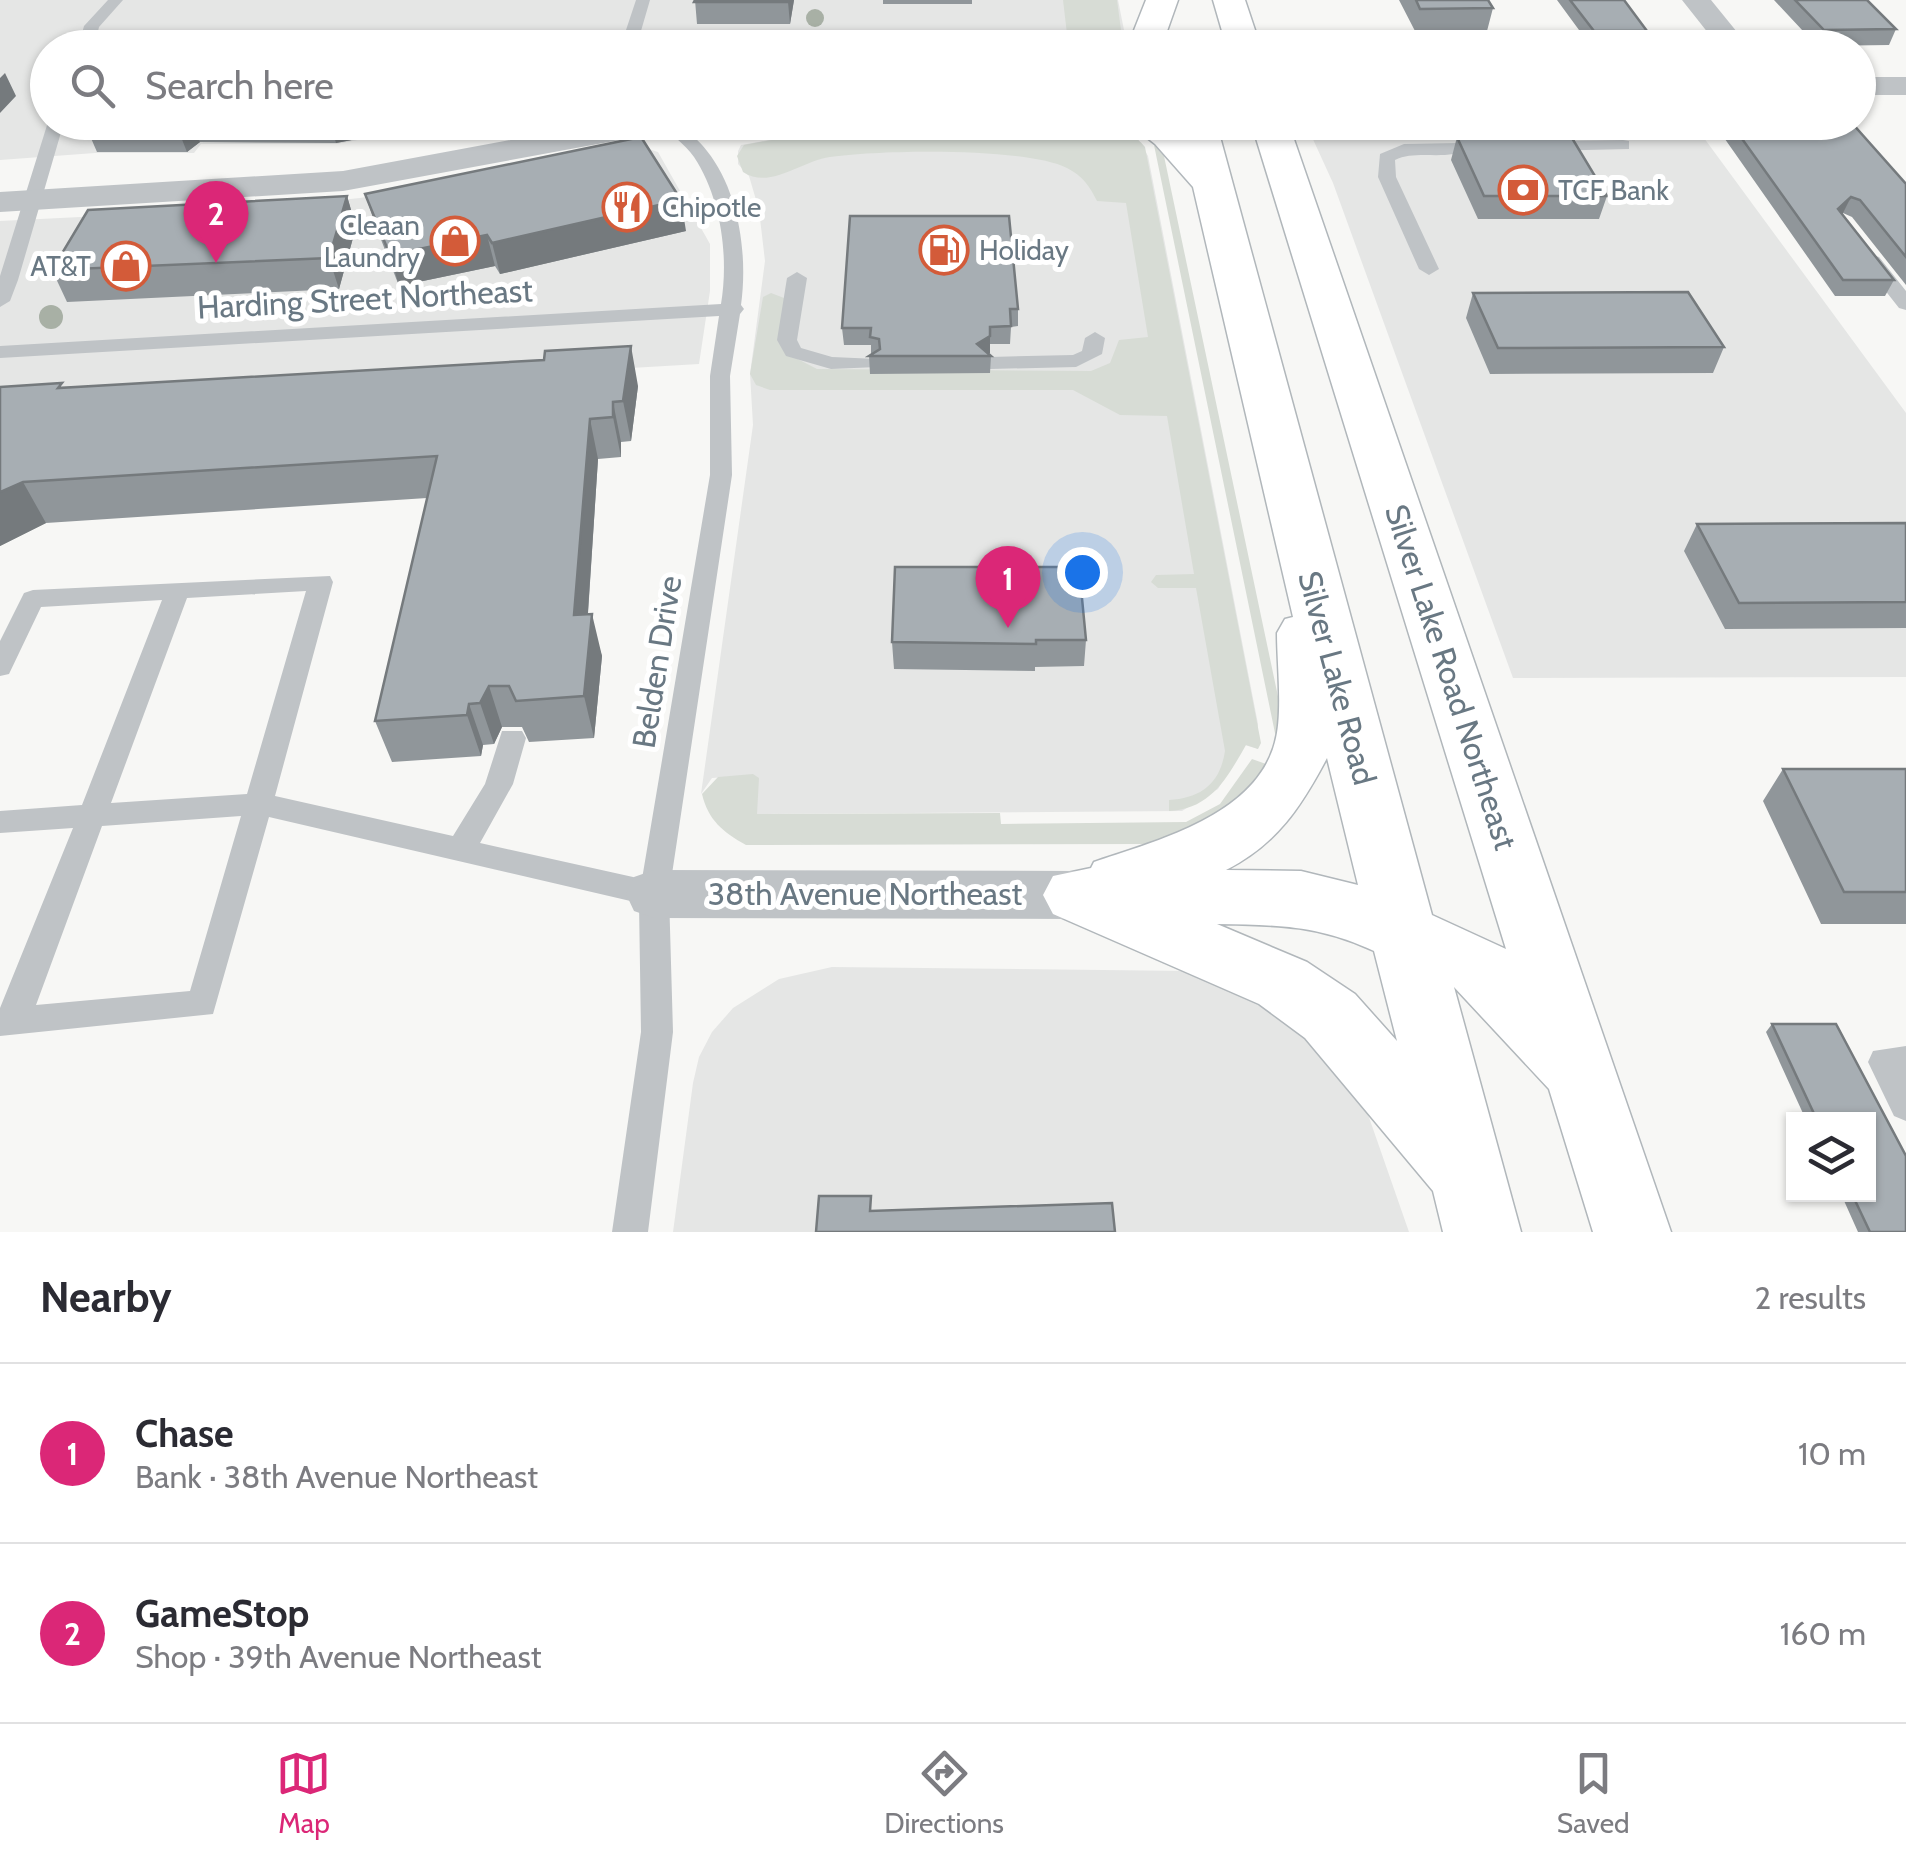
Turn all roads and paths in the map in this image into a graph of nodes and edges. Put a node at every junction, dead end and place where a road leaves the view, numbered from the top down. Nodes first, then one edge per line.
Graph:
1 (116, 0) edge
2 (643, 0) edge
3 (1164, 0) edge
4 (1229, 0) edge
5 (1696, 0) edge
6 (91, 30) edge
7 (634, 30) edge
8 (1152, 30) edge
9 (1173, 30) edge
10 (1238, 30) edge
11 (1721, 30) edge
12 (1876, 86) edge
13 (1906, 86) edge
14 (47, 140) edge
15 (574, 140) edge
16 (685, 140) edge
17 (1172, 140) edge
18 (1201, 140) edge
19 (1274, 140) edge
20 (1623, 145) dead end
21 (1530, 147) edge
22 (1459, 148) edge
23 (1212, 184) junction
24 (15, 201) edge
25 (1864, 250) edge
26 (1430, 269) dead end
27 (796, 278) dead end
28 (0, 300) edge
29 (1906, 304) edge
30 (734, 309) junction
31 (1095, 338) dead end
32 (0, 352) edge
33 (990, 363) edge
34 (870, 364) edge
35 (1305, 559) junction
36 (178, 590) junction
37 (0, 668) edge
38 (512, 738) edge
39 (260, 804) junction
40 (92, 816) junction
41 (0, 822) edge
42 (458, 850) junction
43 (654, 894) junction
44 (1076, 895) junction
45 (1405, 933) junction
46 (7, 1021) edge
47 (1906, 1061) edge
48 (1582, 1077) junction
49 (1906, 1105) edge
50 (1475, 1206) edge
51 (630, 1232) edge
52 (1632, 1232) edge

1 - 6 lane
2 - 7 lane
3 - 8 main road
3 - 9 main road
4 - 10 main road
5 - 11 street
12 - 13 street
14 - 24 lane
15 - 24 street
16 - 30 lane, Belden Drive
17 - 23 main road
18 - 23 main road, Silver Lake Road
19 - 48 main road, Silver Lake Road Northeast
20 - 21 lane
22 - 26 lane
23 - 35 main road, Silver Lake Road
24 - 28 lane
25 - 29 lane
27 - 34 lane
30 - 32 lane, Harding Street Northeast
30 - 43 lane, Belden Drive
31 - 33 lane
35 - 44 main road
35 - 45 main road, Silver Lake Road
36 - 37 lane
36 - 39 lane
36 - 40 lane
38 - 42 lane
39 - 40 lane
39 - 42 lane
39 - 46 lane
40 - 41 lane
40 - 46 lane
42 - 43 lane
43 - 44 street, 38th Avenue Northeast
43 - 51 lane, Belden Drive
44 - 45 main road
44 - 50 main road
45 - 48 main road
45 - 50 main road, Silver Lake Road
47 - 49 lane
48 - 52 main road, Silver Lake Road Northeast

